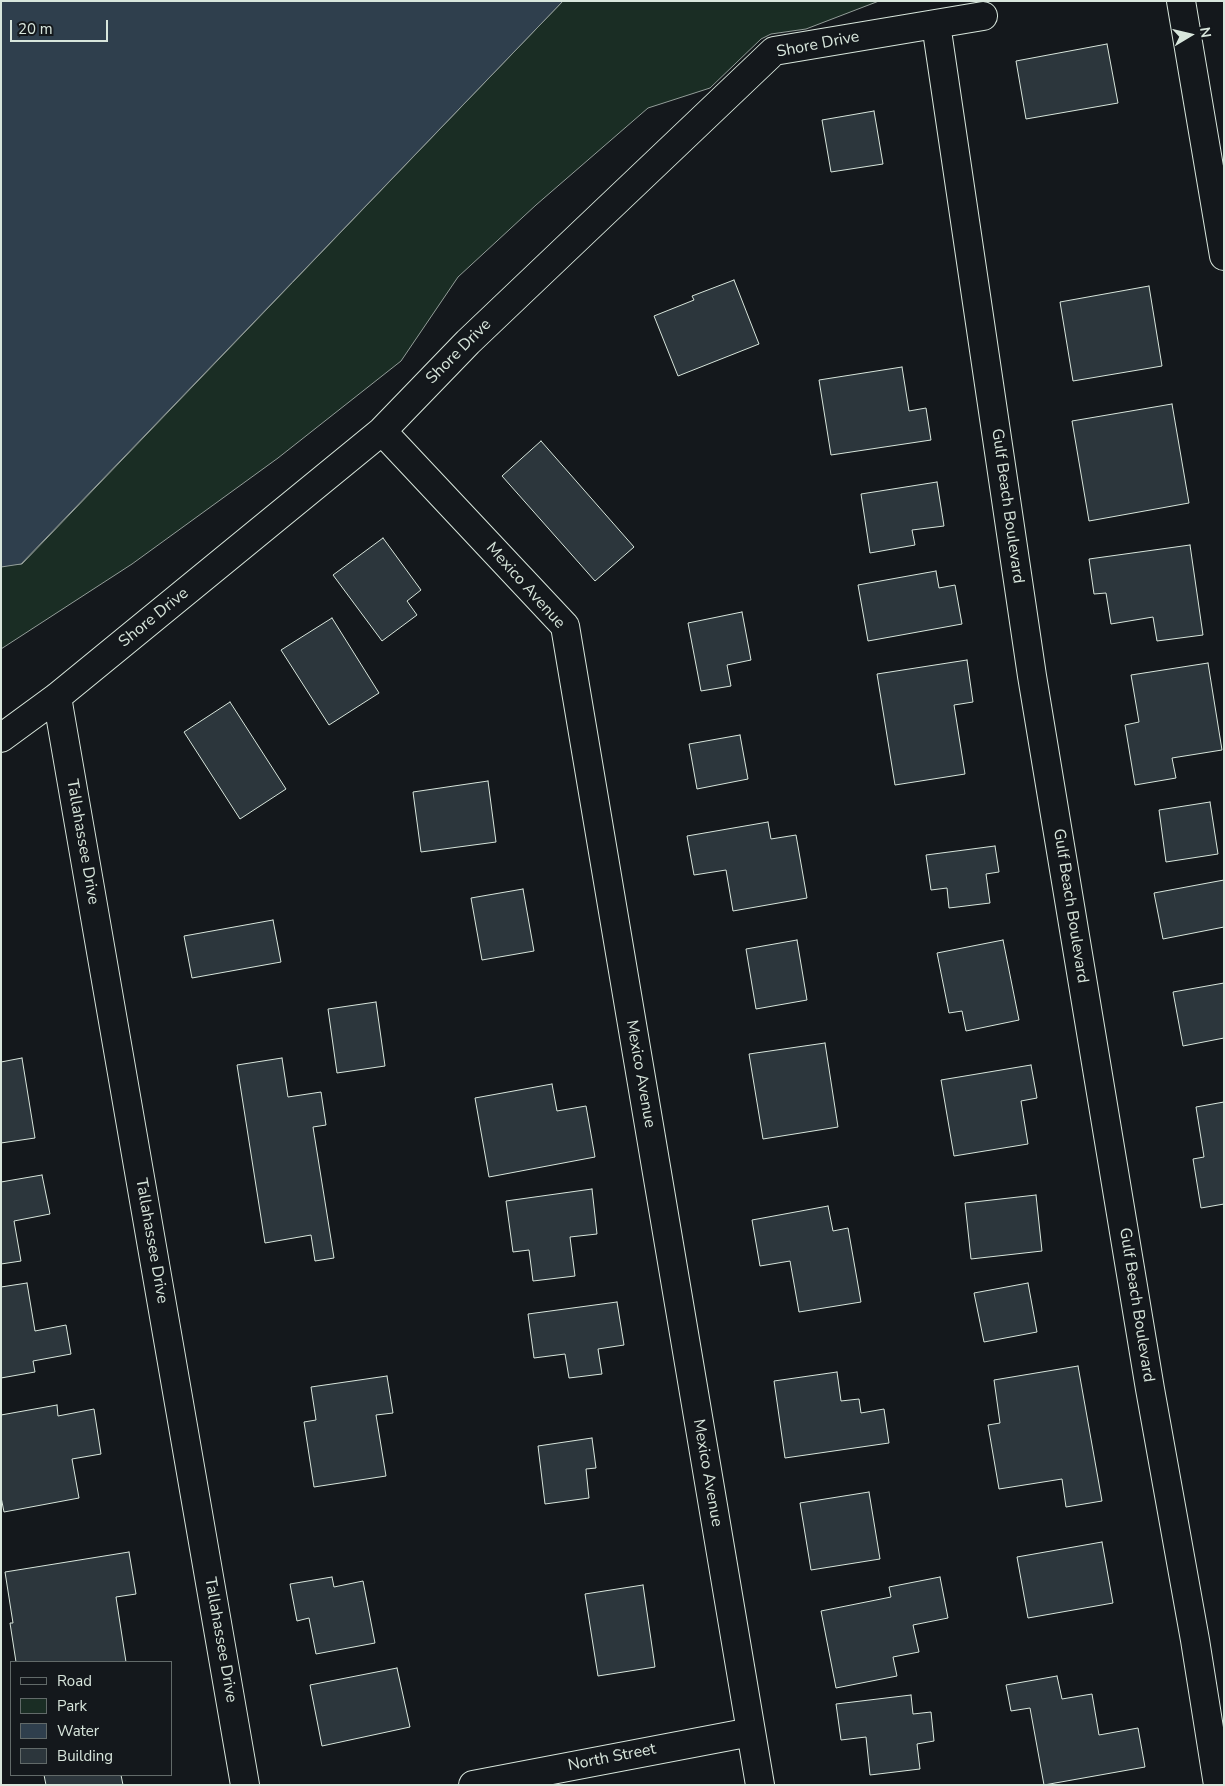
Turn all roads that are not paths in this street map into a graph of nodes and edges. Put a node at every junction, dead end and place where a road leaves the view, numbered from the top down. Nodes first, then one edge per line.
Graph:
1 (1181, 1) edge
2 (984, 16) dead end
3 (936, 24) junction
4 (1224, 256) edge
5 (382, 432) junction
6 (57, 697) junction
7 (1, 738) edge
8 (751, 1732) junction
9 (245, 1785) edge
10 (473, 1785) edge
11 (760, 1785) edge
12 (1218, 1785) edge

1 - 4 street
2 - 3 street, Shore Drive
3 - 5 street, Shore Drive
3 - 12 street, Gulf Beach Boulevard
5 - 6 street, Shore Drive
5 - 8 street, Mexico Avenue
6 - 7 street, Shore Drive
6 - 9 street, Tallahassee Drive
8 - 10 street, North Street
8 - 11 street, Mexico Avenue

